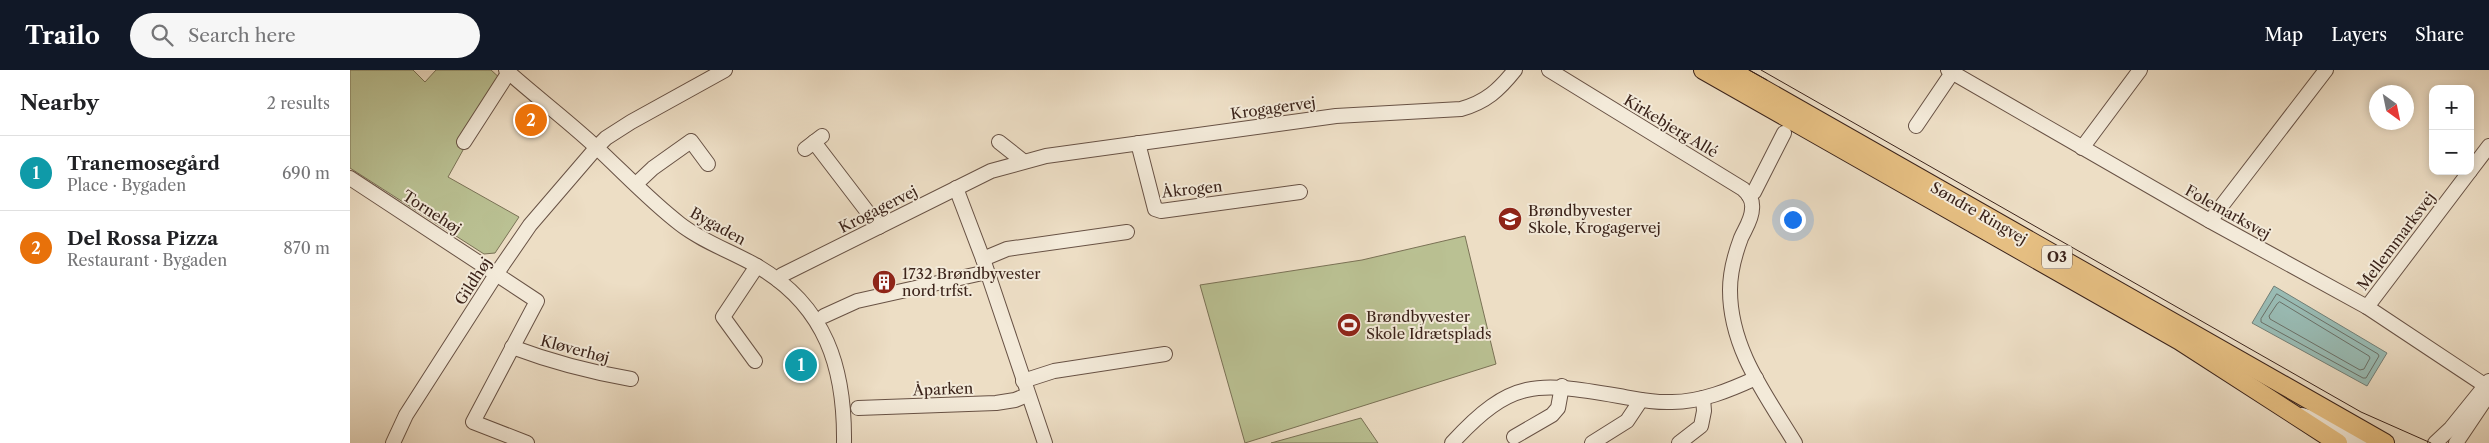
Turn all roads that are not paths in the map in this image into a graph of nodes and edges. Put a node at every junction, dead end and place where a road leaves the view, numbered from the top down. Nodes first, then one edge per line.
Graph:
1 (725, 70) edge
2 (1515, 70) edge
3 (1549, 70) edge
4 (1703, 70) edge
5 (1730, 70) edge
6 (2140, 70) edge
7 (2326, 70) edge
8 (507, 71) edge
9 (1952, 71) edge
10 (1916, 126) dead end
11 (1784, 133) dead end
12 (464, 142) dead end
13 (814, 142) dead end
14 (999, 142) dead end
15 (1138, 143) junction
16 (2489, 146) edge
17 (597, 148) junction
18 (2082, 148) junction
19 (1023, 161) junction
20 (708, 164) dead end
21 (2474, 166) edge
22 (2467, 175) edge
23 (350, 178) edge
24 (636, 184) junction
25 (956, 188) junction
26 (1300, 192) dead end
27 (1750, 196) junction
28 (2210, 221) junction
29 (879, 227) junction
30 (1127, 232) dead end
31 (983, 258) junction
32 (757, 266) junction
33 (987, 272) junction
34 (497, 273) junction
35 (778, 280) junction
36 (2367, 307) junction
37 (824, 316) dead end
38 (512, 347) junction
39 (1165, 354) dead end
40 (755, 361) dead end
41 (1756, 378) junction
42 (631, 379) dead end
43 (1023, 381) junction
44 (1562, 386) junction
45 (2488, 387) edge
46 (1027, 395) junction
47 (1703, 398) junction
48 (1641, 400) junction
49 (858, 408) dead end
50 (2294, 413) junction
51 (1514, 436) dead end
52 (393, 443) edge
53 (528, 443) edge
54 (844, 443) edge
55 (1045, 443) edge
56 (1452, 443) edge
57 (1592, 443) edge
58 (1679, 443) edge
59 (1795, 443) edge
60 (2338, 443) edge
61 (2360, 443) edge
62 (2385, 443) edge
63 (2435, 443) edge
64 (2456, 443) edge

1 - 17 street
2 - 15 street, Krogagervej
3 - 27 street, Kirkebjerg Allé
4 - 50 main road, Søndre Ringvej / O3
5 - 62 main road, Søndre Ringvej / O3
6 - 18 street
7 - 28 street
8 - 12 street, Bygaden
8 - 17 street, Bygaden
9 - 10 street
9 - 18 street, Folemarksvej
11 - 27 street
13 - 29 street
14 - 19 street
15 - 19 street, Krogagervej
15 - 26 street, Åkrogen
16 - 21 street, Mellemmarksvej
17 - 24 street, Bygaden
17 - 34 street, Gildhøj
18 - 28 street, Folemarksvej
19 - 25 street, Krogagervej
20 - 24 street
22 - 36 street, Mellemmarksvej
23 - 34 street, Tornehøj
24 - 32 street, Bygaden
25 - 29 street, Krogagervej
25 - 31 street
27 - 41 street
28 - 36 street, Folemarksvej
29 - 35 street, Krogagervej
30 - 31 street
31 - 33 street
32 - 35 street, Bygaden
32 - 40 street
33 - 37 street
33 - 43 street
34 - 38 street, Kløverhøj
34 - 52 street, Gildhøj
35 - 54 street, Bygaden
36 - 45 street, Folemarksvej
38 - 42 street, Kløverhøj
38 - 53 street, Kløverhøj
39 - 43 street
41 - 47 street
41 - 59 street
43 - 46 street
44 - 48 street
44 - 51 street
44 - 56 street
45 - 63 street
45 - 64 street
46 - 49 street, Åparken
46 - 55 street
47 - 48 street
47 - 58 street
48 - 57 street
50 - 60 main road, Søndre Ringvej / O3
50 - 61 street

